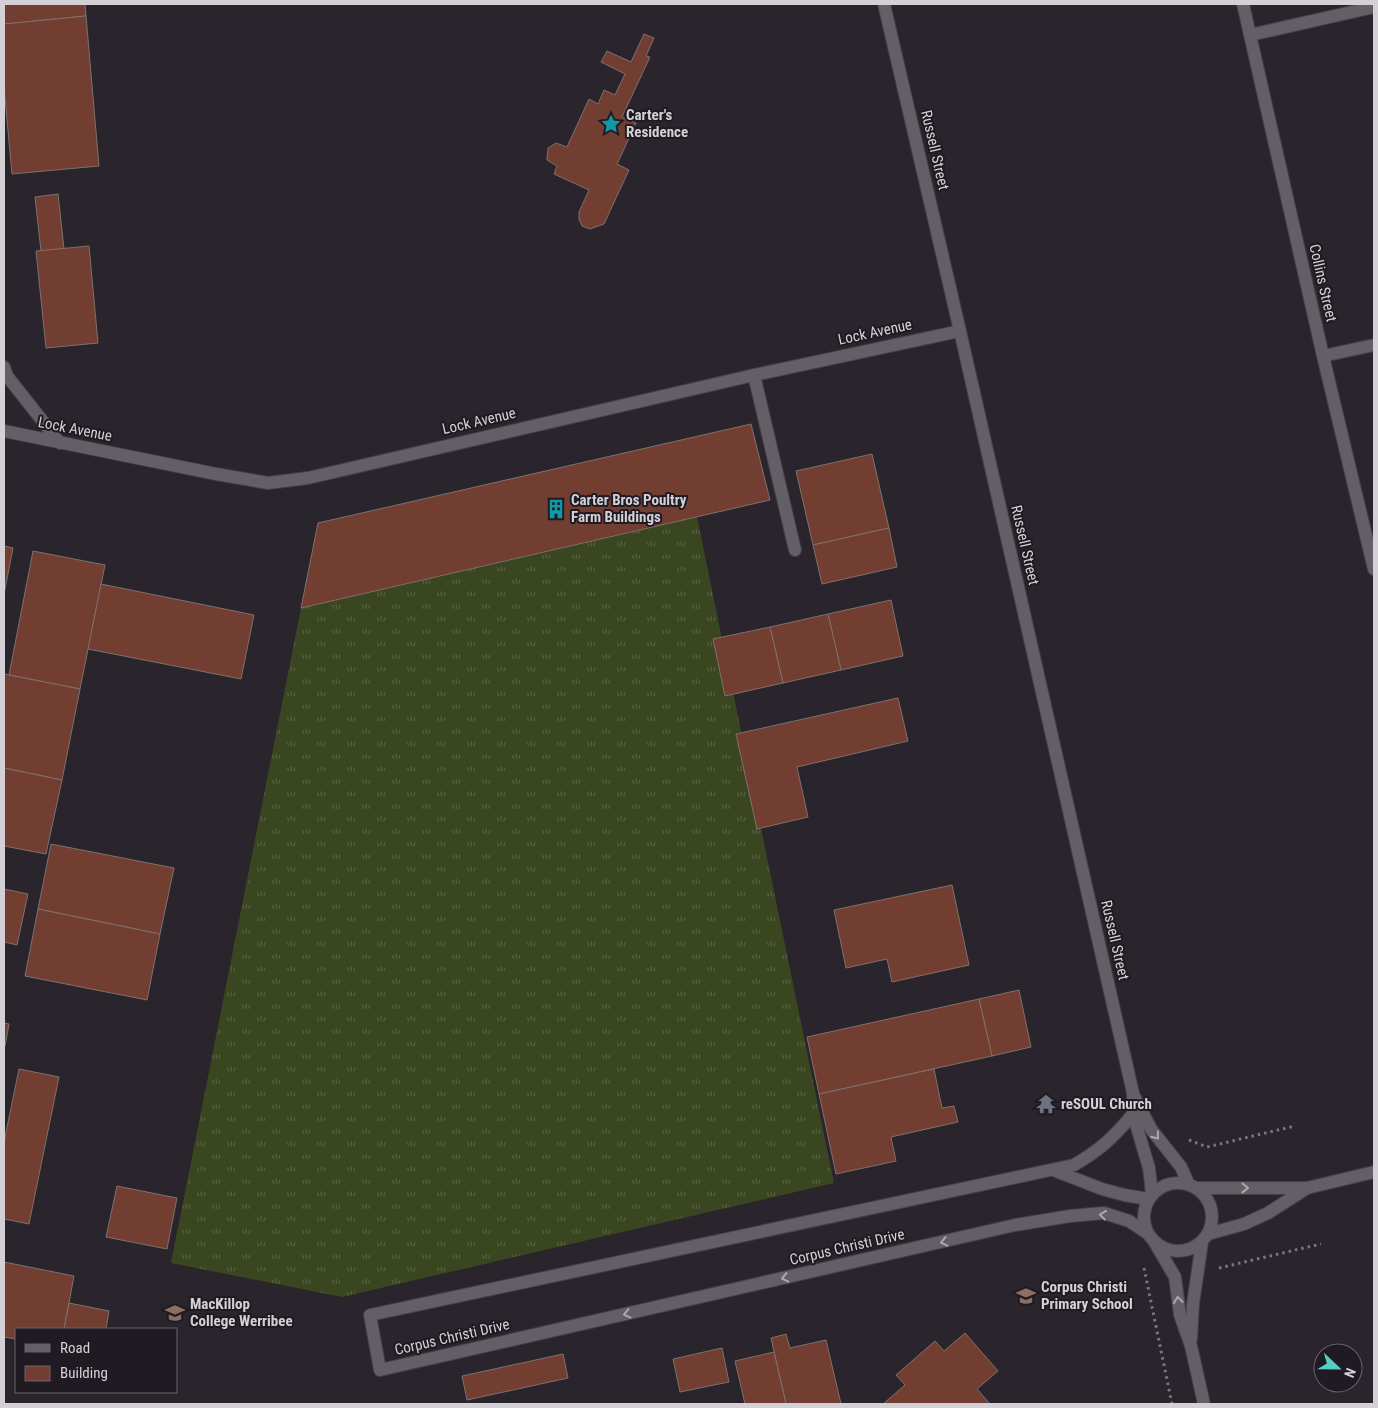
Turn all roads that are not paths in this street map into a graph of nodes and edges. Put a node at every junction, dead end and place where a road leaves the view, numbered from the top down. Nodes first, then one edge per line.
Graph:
1 (884, 4) edge
2 (1243, 4) edge
3 (1374, 7) edge
4 (1250, 36) junction
5 (960, 330) junction
6 (1374, 345) edge
7 (1323, 356) junction
8 (4, 367) edge
9 (754, 375) junction
10 (4, 431) edge
11 (60, 443) junction
12 (795, 550) dead end
13 (1374, 569) edge
14 (1133, 1093) junction
15 (1132, 1114) junction
16 (1053, 1170) junction
17 (1374, 1172) edge
18 (1193, 1186) junction
19 (1307, 1188) junction
20 (1150, 1197) junction
21 (1151, 1238) junction
22 (1205, 1238) junction
23 (1191, 1346) junction
24 (1204, 1404) edge

1 - 5 street, Russell Street
2 - 4 street, Collins Street
3 - 4 street
4 - 7 street, Collins Street
5 - 9 street, Lock Avenue
5 - 14 street, Russell Street
6 - 7 street
7 - 13 street, Collins Street
8 - 11 street
9 - 11 street, Lock Avenue
9 - 12 street
10 - 11 street, Lock Avenue
14 - 15 street, Russell Street
14 -> 18 street, Russell Street
15 - 16 street, Corpus Christi Drive
15 - 20 street, Russell Street
16 - 20 street
21 -> 16 street, Corpus Christi Drive
17 - 19 street
18 -> 19 street
18 - 20 street
18 - 22 street
19 - 22 street
20 - 21 street
21 - 22 street
23 -> 21 street
22 - 23 street
23 - 24 street

